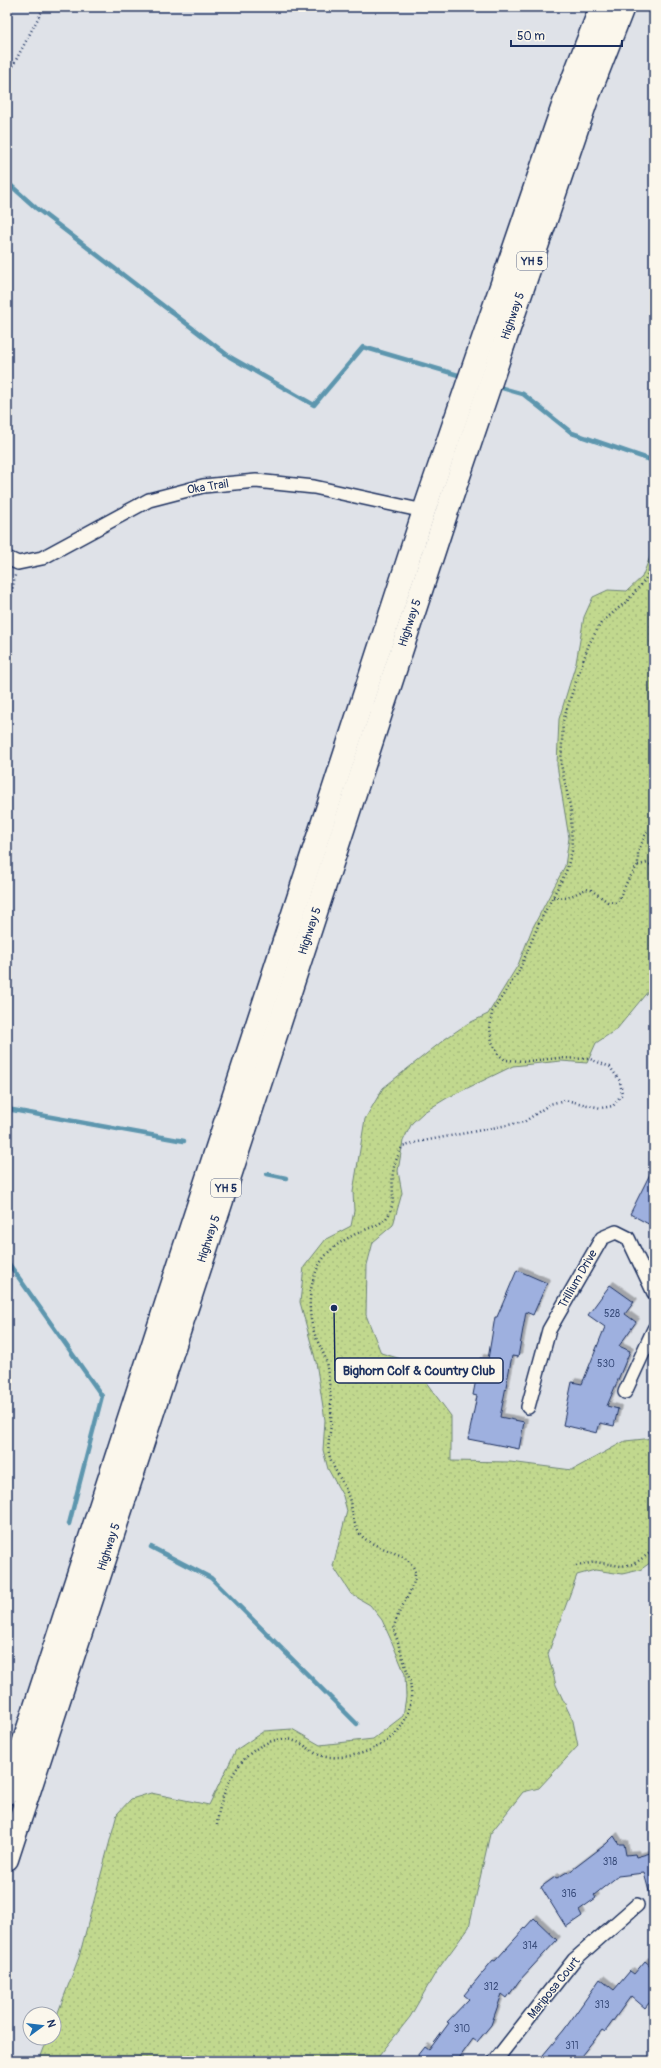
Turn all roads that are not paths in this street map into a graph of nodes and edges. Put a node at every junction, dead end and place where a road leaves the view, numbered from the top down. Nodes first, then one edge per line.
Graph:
1 (601, 7) edge
2 (623, 7) edge
3 (424, 511) junction
4 (12, 561) edge
5 (654, 1293) edge
6 (654, 1328) edge
7 (625, 1392) dead end
8 (528, 1406) dead end
9 (7, 1793) edge
10 (7, 1859) edge
11 (637, 1905) dead end
12 (496, 2061) edge

1 - 3 highway, Highway 5 / YH 5
2 - 10 highway, Highway 5 / YH 5
3 - 4 street, Oka Trail
3 - 9 highway, Highway 5 / YH 5
5 - 8 street, Trillium Drive
6 - 7 street
11 - 12 street, Mariposa Court

